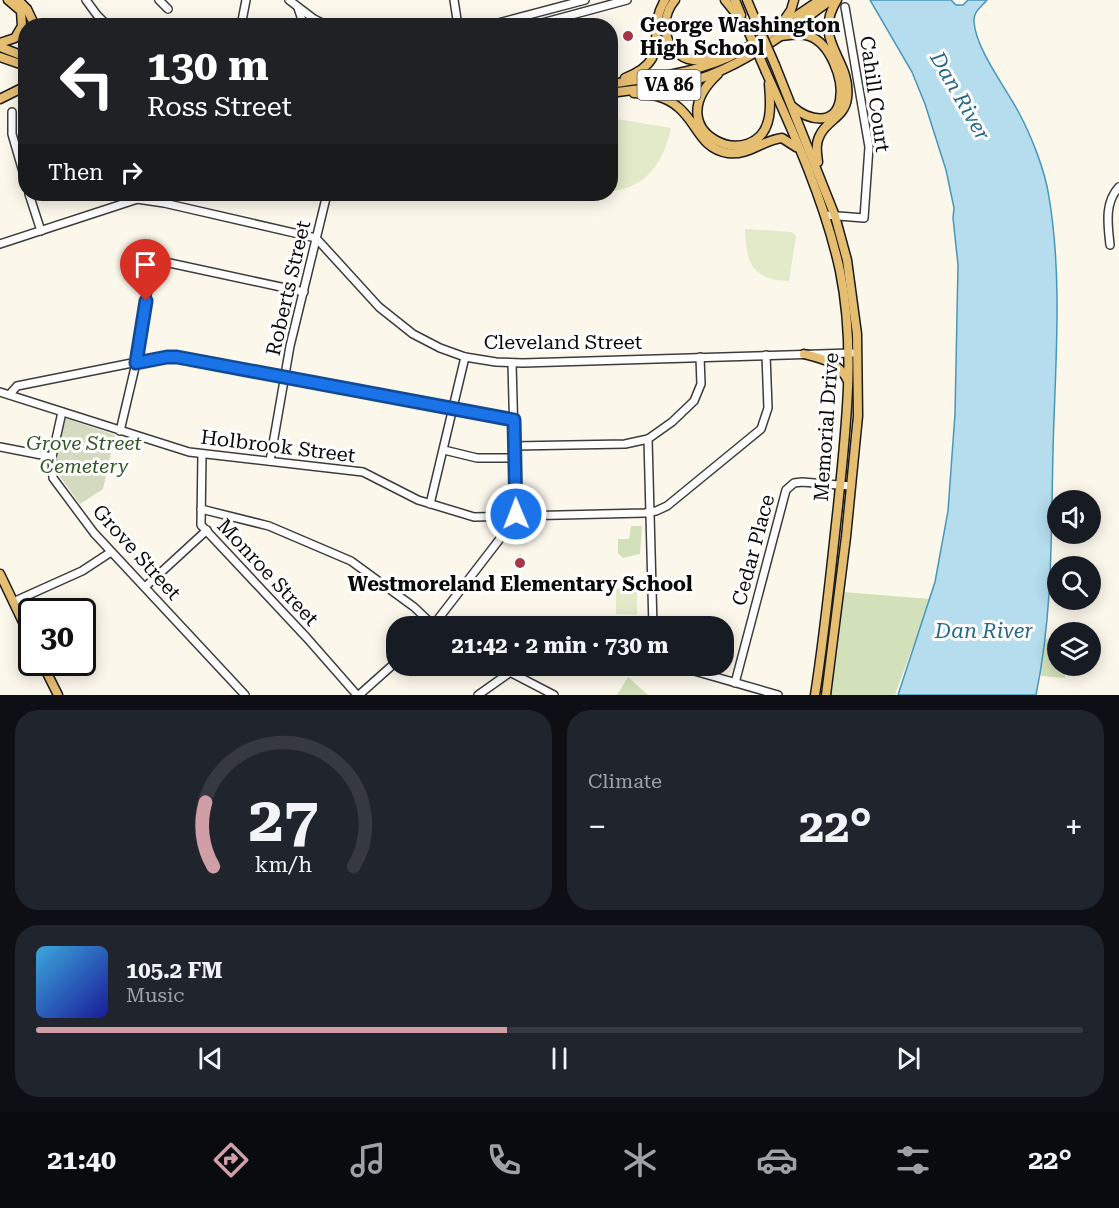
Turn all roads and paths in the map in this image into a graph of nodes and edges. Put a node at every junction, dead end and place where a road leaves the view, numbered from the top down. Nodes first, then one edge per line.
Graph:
1 (8, 0) edge
2 (18, 0) edge
3 (86, 0) edge
4 (159, 0) edge
5 (246, 0) edge
6 (289, 0) edge
7 (454, 0) edge
8 (585, 0) edge
9 (627, 0) edge
10 (665, 0) edge
11 (675, 0) edge
12 (725, 0) edge
13 (735, 0) edge
14 (747, 0) edge
15 (794, 0) edge
16 (820, 0) edge
17 (831, 0) edge
18 (837, 0) edge
19 (845, 7) dead end
20 (298, 8) junction
21 (168, 9) dead end
22 (21, 18) edge
23 (31, 18) edge
24 (100, 18) edge
25 (243, 18) edge
26 (301, 18) edge
27 (313, 18) edge
28 (457, 18) edge
29 (517, 18) edge
30 (561, 18) edge
31 (746, 26) junction
32 (18, 33) edge
33 (777, 33) junction
34 (0, 43) edge
35 (0, 47) edge
36 (18, 54) edge
37 (0, 57) edge
38 (18, 63) edge
39 (726, 63) junction
40 (767, 75) junction
41 (618, 81) edge
42 (618, 82) edge
43 (18, 90) edge
44 (618, 92) edge
45 (621, 92) junction
46 (0, 99) edge
47 (792, 106) junction
48 (12, 112) dead end
49 (798, 148) junction
50 (18, 155) edge
51 (818, 169) junction
52 (1119, 186) edge
53 (31, 201) edge
54 (131, 201) edge
55 (150, 201) edge
56 (325, 201) edge
57 (825, 215) junction
58 (835, 216) junction
59 (41, 231) junction
60 (316, 238) junction
61 (0, 244) edge
62 (1110, 245) dead end
63 (304, 292) junction
64 (853, 353) junction
65 (804, 354) junction
66 (766, 355) junction
67 (465, 357) junction
68 (700, 357) junction
69 (136, 363) junction
70 (512, 363) junction
71 (285, 377) junction
72 (849, 385) junction
73 (0, 392) edge
74 (10, 394) junction
75 (453, 409) junction
76 (62, 412) junction
77 (514, 420) junction
78 (120, 431) junction
79 (648, 439) junction
80 (514, 446) junction
81 (0, 447) edge
82 (444, 450) junction
83 (202, 454) junction
84 (52, 457) junction
85 (514, 458) junction
86 (270, 461) junction
87 (840, 485) junction
88 (851, 486) junction
89 (430, 504) junction
90 (201, 509) junction
91 (651, 512) junction
92 (514, 517) junction
93 (207, 530) junction
94 (111, 552) junction
95 (0, 574) edge
96 (145, 587) junction
97 (13, 602) junction
98 (18, 612) edge
99 (422, 616) edge
100 (442, 616) edge
101 (653, 616) edge
102 (386, 671) edge
103 (48, 676) edge
104 (506, 676) edge
105 (516, 676) edge
106 (711, 676) edge
107 (735, 683) junction
108 (241, 694) edge
109 (58, 695) edge
110 (358, 695) edge
111 (478, 695) edge
112 (554, 695) edge
113 (778, 695) edge
114 (815, 695) edge
115 (826, 695) edge

1 - 22 main road
2 - 23 main road
3 - 24 street
4 - 21 street
5 - 25 street
6 - 20 street
7 - 28 street
8 - 29 street
9 - 30 street
10 - 41 main road
11 - 39 main road
12 - 31 main road
13 - 31 main road, Memorial Drive
14 - 47 main road, Memorial Drive, bridge
15 - 33 main road
16 - 33 main road
17 - 33 main road
18 - 51 main road
19 - 58 street, Cahill Court
20 - 26 street
20 - 27 street
31 - 40 main road, Memorial Drive, bridge
32 - 34 main road
33 - 39 main road
33 - 47 main road
35 - 36 main road
37 - 38 main road
39 - 40 main road
39 - 42 main road, VA 86
39 - 45 main road, VA 86
40 - 49 main road, Memorial Drive
43 - 46 main road
44 - 45 main road, VA 86
45 - 49 main road
47 - 51 main road, Memorial Drive
48 - 50 street
49 - 57 main road, Memorial Drive
51 - 58 main road, Memorial Drive
52 - 62 street
53 - 59 street
54 - 59 street
55 - 60 street
56 - 60 street, Roberts Street
57 - 58 street, Cahill Court
57 - 64 main road, Memorial Drive
58 - 64 main road, Memorial Drive
59 - 61 street
60 - 63 street, Roberts Street
60 - 67 street, Cleveland Street
63 - 69 street
63 - 71 street, Roberts Street
64 - 65 street, Cleveland Street
64 - 72 main road, Memorial Drive
64 - 88 main road, Memorial Drive
65 - 66 street, Cleveland Street
65 - 72 main road
66 - 68 street, Cleveland Street
66 - 91 street, Holbrook Street
67 - 70 street, Cleveland Street
67 - 75 street
68 - 70 street, Cleveland Street
68 - 79 street
69 - 71 street
69 - 74 street
69 - 78 street
70 - 77 street
71 - 75 street
71 - 86 street, Roberts Street
72 - 87 main road, Memorial Drive
73 - 74 street, Holbrook Street
74 - 76 street, Holbrook Street
75 - 77 street
75 - 82 street
76 - 78 street, Holbrook Street
76 - 84 street, Grove Street
77 - 80 street
78 - 83 street, Holbrook Street
79 - 80 street
79 - 91 street
80 - 85 street
81 - 84 street
82 - 85 street
82 - 89 street
83 - 86 street, Holbrook Street
83 - 90 street, Monroe Street
84 - 94 street, Grove Street
85 - 92 street
86 - 89 street, Holbrook Street
87 - 88 street, Cedar Place
87 - 107 street, Cedar Place
87 - 114 main road, Memorial Drive
88 - 115 main road, Memorial Drive
89 - 92 street, Holbrook Street
90 - 93 street, Monroe Street
90 - 99 street
91 - 92 street, Holbrook Street
91 - 101 street
92 - 100 street
93 - 96 street
93 - 110 street, Monroe Street
94 - 96 street, Grove Street
94 - 97 street
95 - 97 main road
96 - 108 street, Grove Street
97 - 98 main road
102 - 110 street
103 - 109 main road
104 - 111 street
105 - 112 street
106 - 107 street
107 - 113 street

